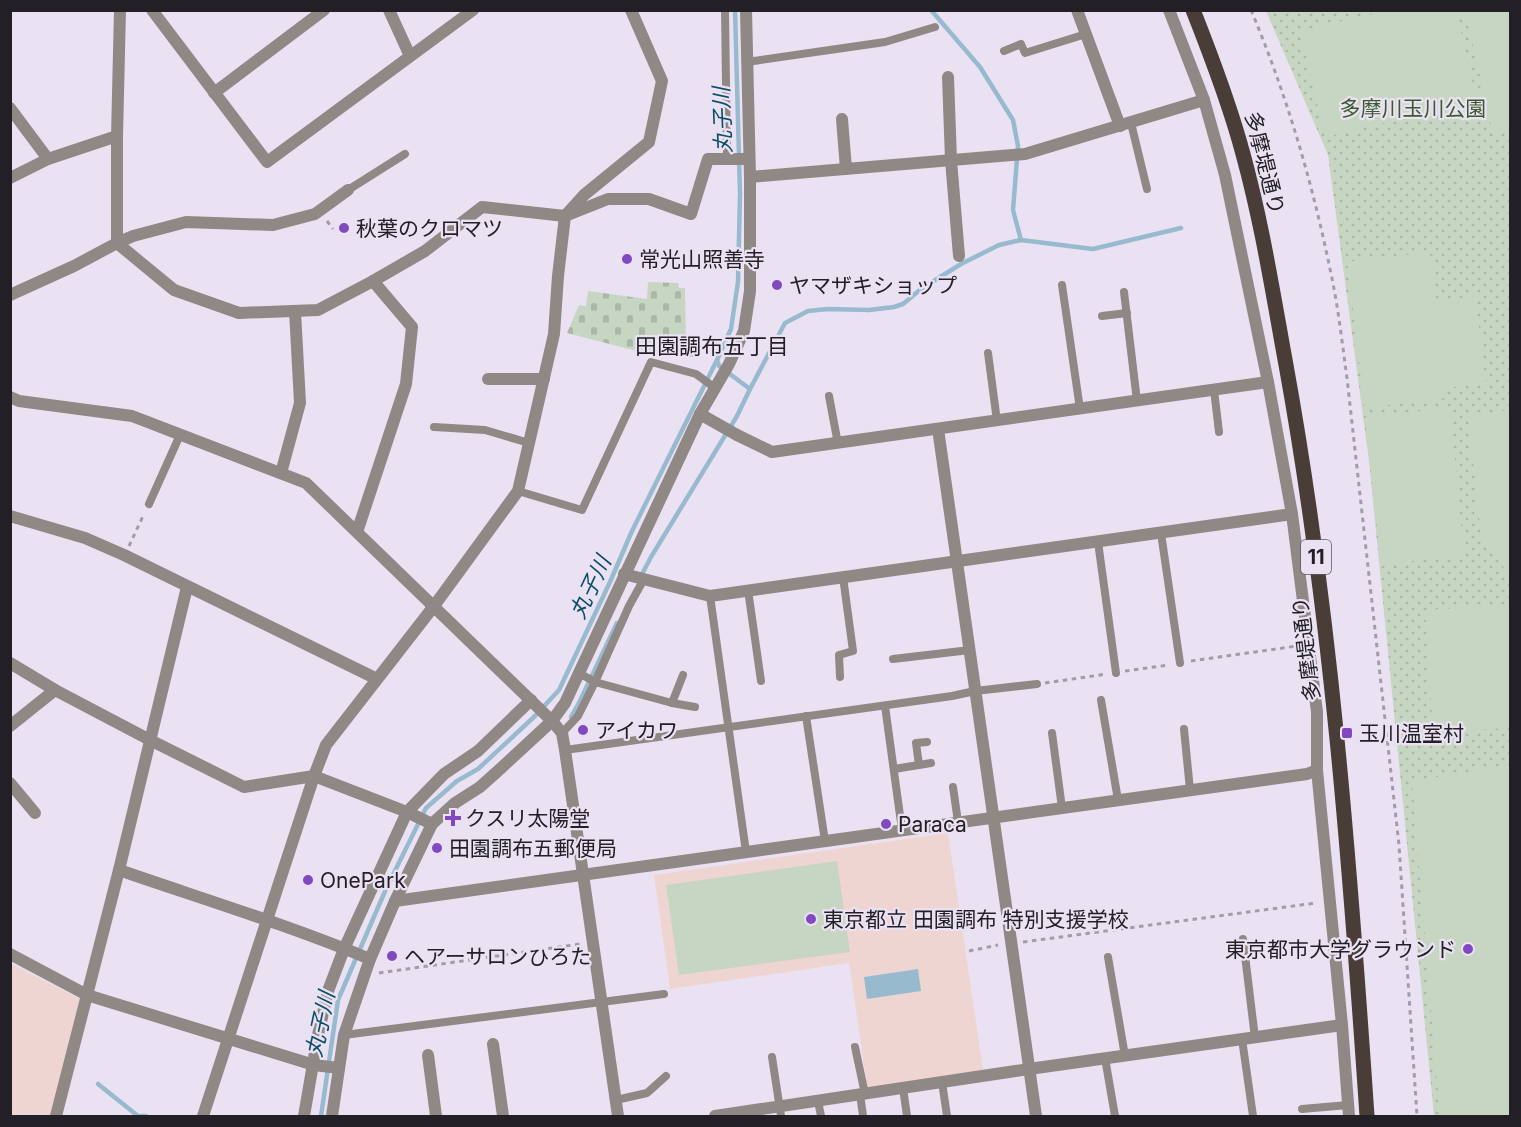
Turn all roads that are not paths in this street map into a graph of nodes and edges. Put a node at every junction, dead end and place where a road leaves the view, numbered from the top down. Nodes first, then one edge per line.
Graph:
1 (120, 10) edge
2 (152, 10) edge
3 (324, 10) edge
4 (389, 10) edge
5 (473, 10) edge
6 (631, 10) edge
7 (725, 10) edge
8 (746, 10) edge
9 (1077, 10) edge
10 (1169, 10) edge
11 (1193, 10) edge
12 (935, 27) dead end
13 (1086, 34) junction
14 (1004, 51) dead end
15 (410, 56) junction
16 (747, 62) junction
17 (948, 77) dead end
18 (214, 93) junction
19 (1204, 100) junction
20 (10, 108) edge
21 (842, 119) dead end
22 (1126, 124) junction
23 (117, 136) junction
24 (405, 154) dead end
25 (48, 159) junction
26 (729, 159) junction
27 (749, 159) junction
28 (951, 160) junction
29 (846, 169) junction
30 (750, 177) junction
31 (10, 178) edge
32 (1147, 189) dead end
33 (348, 190) joint
34 (565, 216) junction
35 (117, 243) junction
36 (959, 256) dead end
37 (373, 281) junction
38 (1062, 285) dead end
39 (1124, 292) dead end
40 (10, 295) edge
41 (295, 311) junction
42 (1127, 313) junction
43 (1102, 316) dead end
44 (988, 353) dead end
45 (488, 379) dead end
46 (544, 379) junction
47 (719, 382) junction
48 (1268, 382) junction
49 (1214, 390) junction
50 (829, 396) dead end
51 (10, 397) edge
52 (1137, 401) junction
53 (1080, 409) junction
54 (700, 414) junction
55 (997, 421) junction
56 (434, 427) dead end
57 (939, 429) junction
58 (1219, 432) dead end
59 (180, 435) junction
60 (529, 443) junction
61 (838, 444) junction
62 (281, 473) junction
63 (518, 491) junction
64 (149, 504) road end
65 (1292, 514) junction
66 (10, 516) edge
67 (357, 532) junction
68 (1161, 533) junction
69 (1098, 542) junction
70 (957, 562) junction
71 (627, 575) junction
72 (843, 577) junction
73 (644, 579) junction
74 (187, 587) junction
75 (748, 590) junction
76 (710, 596) junction
77 (434, 606) junction
78 (970, 650) junction
79 (893, 659) dead end
80 (10, 663) edge
81 (1180, 663) dead end
82 (1116, 673) dead end
83 (683, 675) dead end
84 (840, 677) dead end
85 (588, 678) junction
86 (377, 679) junction
87 (761, 681) dead end
88 (1037, 684) dead end
89 (55, 690) junction
90 (975, 691) junction
91 (531, 700) junction
92 (1101, 700) dead end
93 (672, 703) junction
94 (885, 706) junction
95 (695, 707) dead end
96 (1334, 710) junction
97 (1317, 712) junction
98 (806, 716) junction
99 (552, 721) junction
100 (10, 726) edge
101 (729, 727) junction
102 (1184, 729) dead end
103 (562, 733) junction
104 (1052, 733) dead end
105 (150, 741) junction
106 (927, 742) dead end
107 (565, 750) junction
108 (931, 763) dead end
109 (919, 765) junction
110 (894, 769) junction
111 (1317, 770) junction
112 (314, 776) junction
113 (10, 783) edge
114 (953, 787) dead end
115 (1190, 790) junction
116 (1118, 800) junction
117 (1062, 808) junction
118 (407, 812) junction
119 (35, 813) dead end
120 (994, 818) junction
121 (958, 822) junction
122 (432, 824) junction
123 (902, 830) junction
124 (825, 841) junction
125 (746, 852) junction
126 (119, 870) junction
127 (583, 875) junction
128 (395, 901) junction
129 (267, 921) junction
130 (1243, 939) dead end
131 (344, 949) junction
132 (10, 954) edge
133 (1108, 957) dead end
134 (370, 960) junction
135 (664, 994) dead end
136 (87, 995) junction
137 (602, 1002) junction
138 (1342, 1026) junction
139 (344, 1035) junction
140 (228, 1038) junction
141 (1255, 1038) junction
142 (1242, 1039) junction
143 (493, 1044) dead end
144 (855, 1047) dead end
145 (428, 1055) dead end
146 (1125, 1056) junction
147 (772, 1057) dead end
148 (1105, 1058) junction
149 (314, 1065) junction
150 (339, 1068) junction
151 (1029, 1069) junction
152 (666, 1076) dead end
153 (942, 1082) junction
154 (903, 1088) junction
155 (862, 1094) junction
156 (616, 1100) junction
157 (818, 1101) junction
158 (1302, 1109) dead end
159 (1348, 1111) edge
160 (780, 1112) edge
161 (56, 1116) edge
162 (203, 1116) edge
163 (304, 1116) edge
164 (332, 1116) edge
165 (436, 1116) edge
166 (503, 1116) edge
167 (618, 1116) edge
168 (715, 1116) edge
169 (821, 1116) edge
170 (863, 1116) edge
171 (907, 1116) edge
172 (947, 1116) edge
173 (1036, 1116) edge
174 (1115, 1116) edge
175 (1253, 1116) edge
176 (1367, 1116) edge

1 - 23 street
2 - 18 street
3 - 18 street
4 - 15 street
5 - 15 street
6 - 34 street
7 - 26 lane
8 - 16 street
9 - 13 street
10 - 19 street
11 - 96 main road, 多摩堤通り / 11
12 - 16 lane
13 - 14 lane
13 - 22 street
15 - 18 street
16 - 27 street
17 - 28 street
19 - 22 street
19 - 48 street
20 - 25 street
21 - 29 street
22 - 28 street
22 - 32 lane
23 - 25 street
23 - 35 street
24 - 33 lane
25 - 31 street
26 - 27 street
26 - 34 street
27 - 30 street
28 - 29 street
28 - 36 street
29 - 30 street
30 - 47 street
33 - 35 street
34 - 37 street
34 - 46 street
35 - 40 street
35 - 41 street
37 - 41 street
37 - 67 street
38 - 53 lane
39 - 42 lane
41 - 62 street
42 - 43 lane
42 - 52 lane
44 - 55 lane
45 - 46 street
46 - 60 street
47 - 54 street
47 - 63 lane
48 - 49 street
48 - 65 street
49 - 52 street
49 - 58 lane
50 - 61 lane
51 - 59 street
52 - 53 street
53 - 55 street
54 - 61 street
54 - 71 street
55 - 57 street
56 - 60 lane
57 - 61 street
57 - 70 street
59 - 62 street
59 - 64 lane
60 - 63 street
62 - 67 street
63 - 77 street
65 - 68 street
65 - 97 street
66 - 74 street
67 - 77 street
68 - 69 street
68 - 81 lane
69 - 70 street
69 - 82 lane
70 - 72 street
70 - 78 street
71 - 73 street
71 - 85 street
72 - 75 street
72 - 84 lane
73 - 76 street
73 - 85 lane
74 - 86 street
74 - 105 street
75 - 76 street
75 - 87 lane
76 - 101 lane
77 - 86 street
77 - 91 street
78 - 79 lane
78 - 90 street
80 - 89 street
83 - 93 lane
85 - 93 lane
85 - 99 street
85 - 103 lane
86 - 112 street
88 - 90 lane
89 - 100 street
89 - 105 street
90 - 94 lane
90 - 120 street
91 - 99 street
91 - 118 street
92 - 116 lane
93 - 95 lane
94 - 98 lane
94 - 110 lane
96 - 97 street
96 - 176 main road, 多摩堤通り / 11
97 - 111 street
98 - 101 lane
98 - 124 lane
99 - 103 street
99 - 122 street
101 - 107 lane
101 - 125 lane
102 - 115 lane
103 - 107 street
104 - 117 lane
105 - 112 street
105 - 126 street
106 - 109 lane
107 - 127 street
108 - 109 lane
109 - 110 lane
110 - 123 lane
111 - 115 street
111 - 138 street
112 - 118 street
112 - 129 street
113 - 119 street
114 - 121 lane
115 - 116 street
116 - 117 street
117 - 120 street
118 - 122 street
118 - 131 street
120 - 121 street
120 - 151 street
121 - 123 street
122 - 128 street
123 - 124 street
124 - 125 street
125 - 127 street
126 - 129 street
126 - 136 street
127 - 128 street
127 - 137 street
128 - 134 street
129 - 131 street
129 - 140 street
130 - 141 lane
131 - 134 street
131 - 149 street
132 - 136 street
133 - 146 lane
134 - 139 street
135 - 137 lane
136 - 140 street
136 - 161 street
137 - 139 lane
137 - 156 street
138 - 141 street
138 - 159 street
139 - 150 street
140 - 149 street
140 - 162 street
141 - 142 street
142 - 146 street
142 - 175 lane
143 - 166 street
144 - 155 lane
145 - 165 street
146 - 148 street
147 - 160 lane
148 - 151 street
148 - 174 lane
149 - 150 street
149 - 163 street
150 - 164 street
151 - 153 street
151 - 173 street
152 - 156 lane
153 - 154 street
153 - 172 lane
154 - 155 street
154 - 171 lane
155 - 157 street
155 - 170 lane
156 - 167 street
157 - 160 street
157 - 169 lane
158 - 159 lane
160 - 168 street

